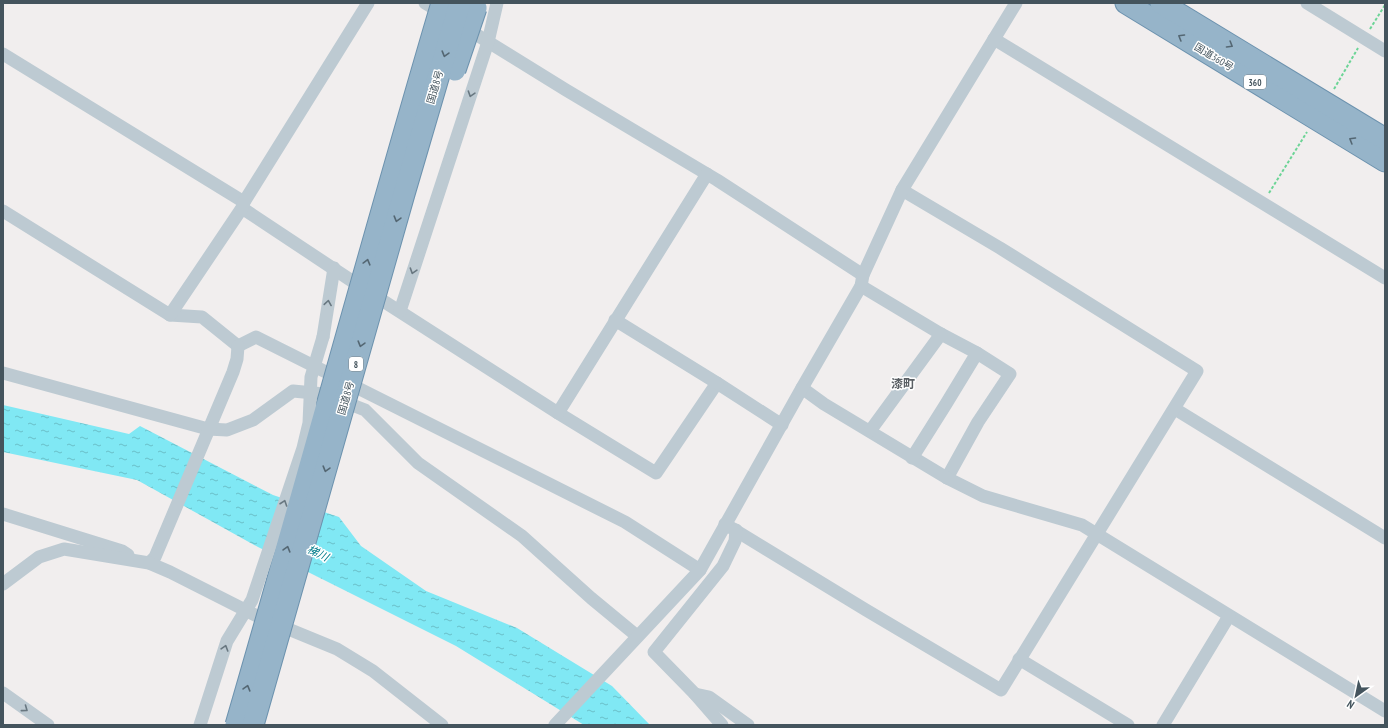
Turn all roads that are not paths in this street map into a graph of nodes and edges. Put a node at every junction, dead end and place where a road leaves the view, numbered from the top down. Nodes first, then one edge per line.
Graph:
1 (368, 3) edge
2 (425, 3) edge
3 (428, 3) edge
4 (442, 3) edge
5 (497, 3) edge
6 (1016, 3) edge
7 (1126, 3) edge
8 (1161, 3) edge
9 (1307, 3) edge
10 (471, 4) edge
11 (994, 39) junction
12 (488, 42) junction
13 (1385, 51) edge
14 (3, 54) edge
15 (1385, 139) edge
16 (1385, 160) edge
17 (706, 174) junction
18 (902, 190) junction
19 (395, 193) junction
20 (243, 205) junction
21 (3, 211) edge
22 (334, 268) junction
23 (1385, 278) edge
24 (862, 280) junction
25 (400, 311) junction
26 (170, 314) junction
27 (615, 320) junction
28 (942, 334) junction
29 (238, 346) junction
30 (977, 353) junction
31 (3, 373) edge
32 (717, 383) junction
33 (802, 388) junction
34 (1175, 409) junction
35 (558, 413) junction
36 (782, 425) junction
37 (207, 431) junction
38 (870, 431) junction
39 (912, 458) junction
40 (947, 478) junction
41 (3, 514) edge
42 (730, 527) junction
43 (1098, 534) junction
44 (1385, 538) edge
45 (147, 560) junction
46 (700, 570) junction
47 (286, 581) junction
48 (3, 584) edge
49 (1230, 616) junction
50 (634, 639) junction
51 (1019, 659) junction
52 (3, 693) edge
53 (695, 694) junction
54 (1385, 711) edge
55 (48, 725) edge
56 (200, 725) edge
57 (222, 725) edge
58 (236, 725) edge
59 (253, 725) edge
60 (266, 725) edge
61 (442, 725) edge
62 (555, 725) edge
63 (722, 725) edge
64 (748, 725) edge
65 (1128, 725) edge
66 (1163, 725) edge

1 - 20 street
2 - 12 street
3 - 19 highway, bridge
4 - 19 highway, 国道8号 / 8, bridge
5 - 12 street
6 - 11 street
16 -> 7 highway, 国道360号 / 360
8 -> 15 highway, 国道360号 / 360
9 - 13 street
10 -> 19 highway, bridge
11 - 18 street
11 - 23 street
12 - 17 street
12 -> 25 street
14 - 20 street
17 - 24 street
17 - 27 street
18 - 24 street
18 - 34 street
19 - 47 highway, 国道8号 / 8, bridge
20 - 22 street
20 - 26 street
21 - 26 street
22 - 25 street
56 -> 22 street, bridge
24 - 28 street
24 - 33 street
25 - 35 street
26 - 29 street
27 - 32 street
27 - 35 street
28 - 30 street
28 - 38 street
29 - 37 street
29 - 46 street
30 - 39 street
30 - 40 street
31 - 37 street
32 - 35 street
32 - 36 street
33 - 36 street
33 - 38 street
34 - 43 street
34 - 44 street
36 - 42 street
37 - 45 street
37 - 50 street
38 - 39 street
39 - 40 street
40 - 43 street
41 - 45 street
42 - 46 street
42 - 51 street
42 - 53 street
43 - 49 street
43 - 51 street
45 - 48 street
45 - 61 street
46 - 50 street
47 - 57 highway
58 -> 47 highway, 国道8号 / 8, bridge
47 - 59 highway, 国道8号 / 8, bridge
47 - 60 highway, bridge
49 - 54 street
49 - 66 street
50 - 62 street
51 - 65 street
52 -> 55 street
53 - 63 street
53 - 64 street

